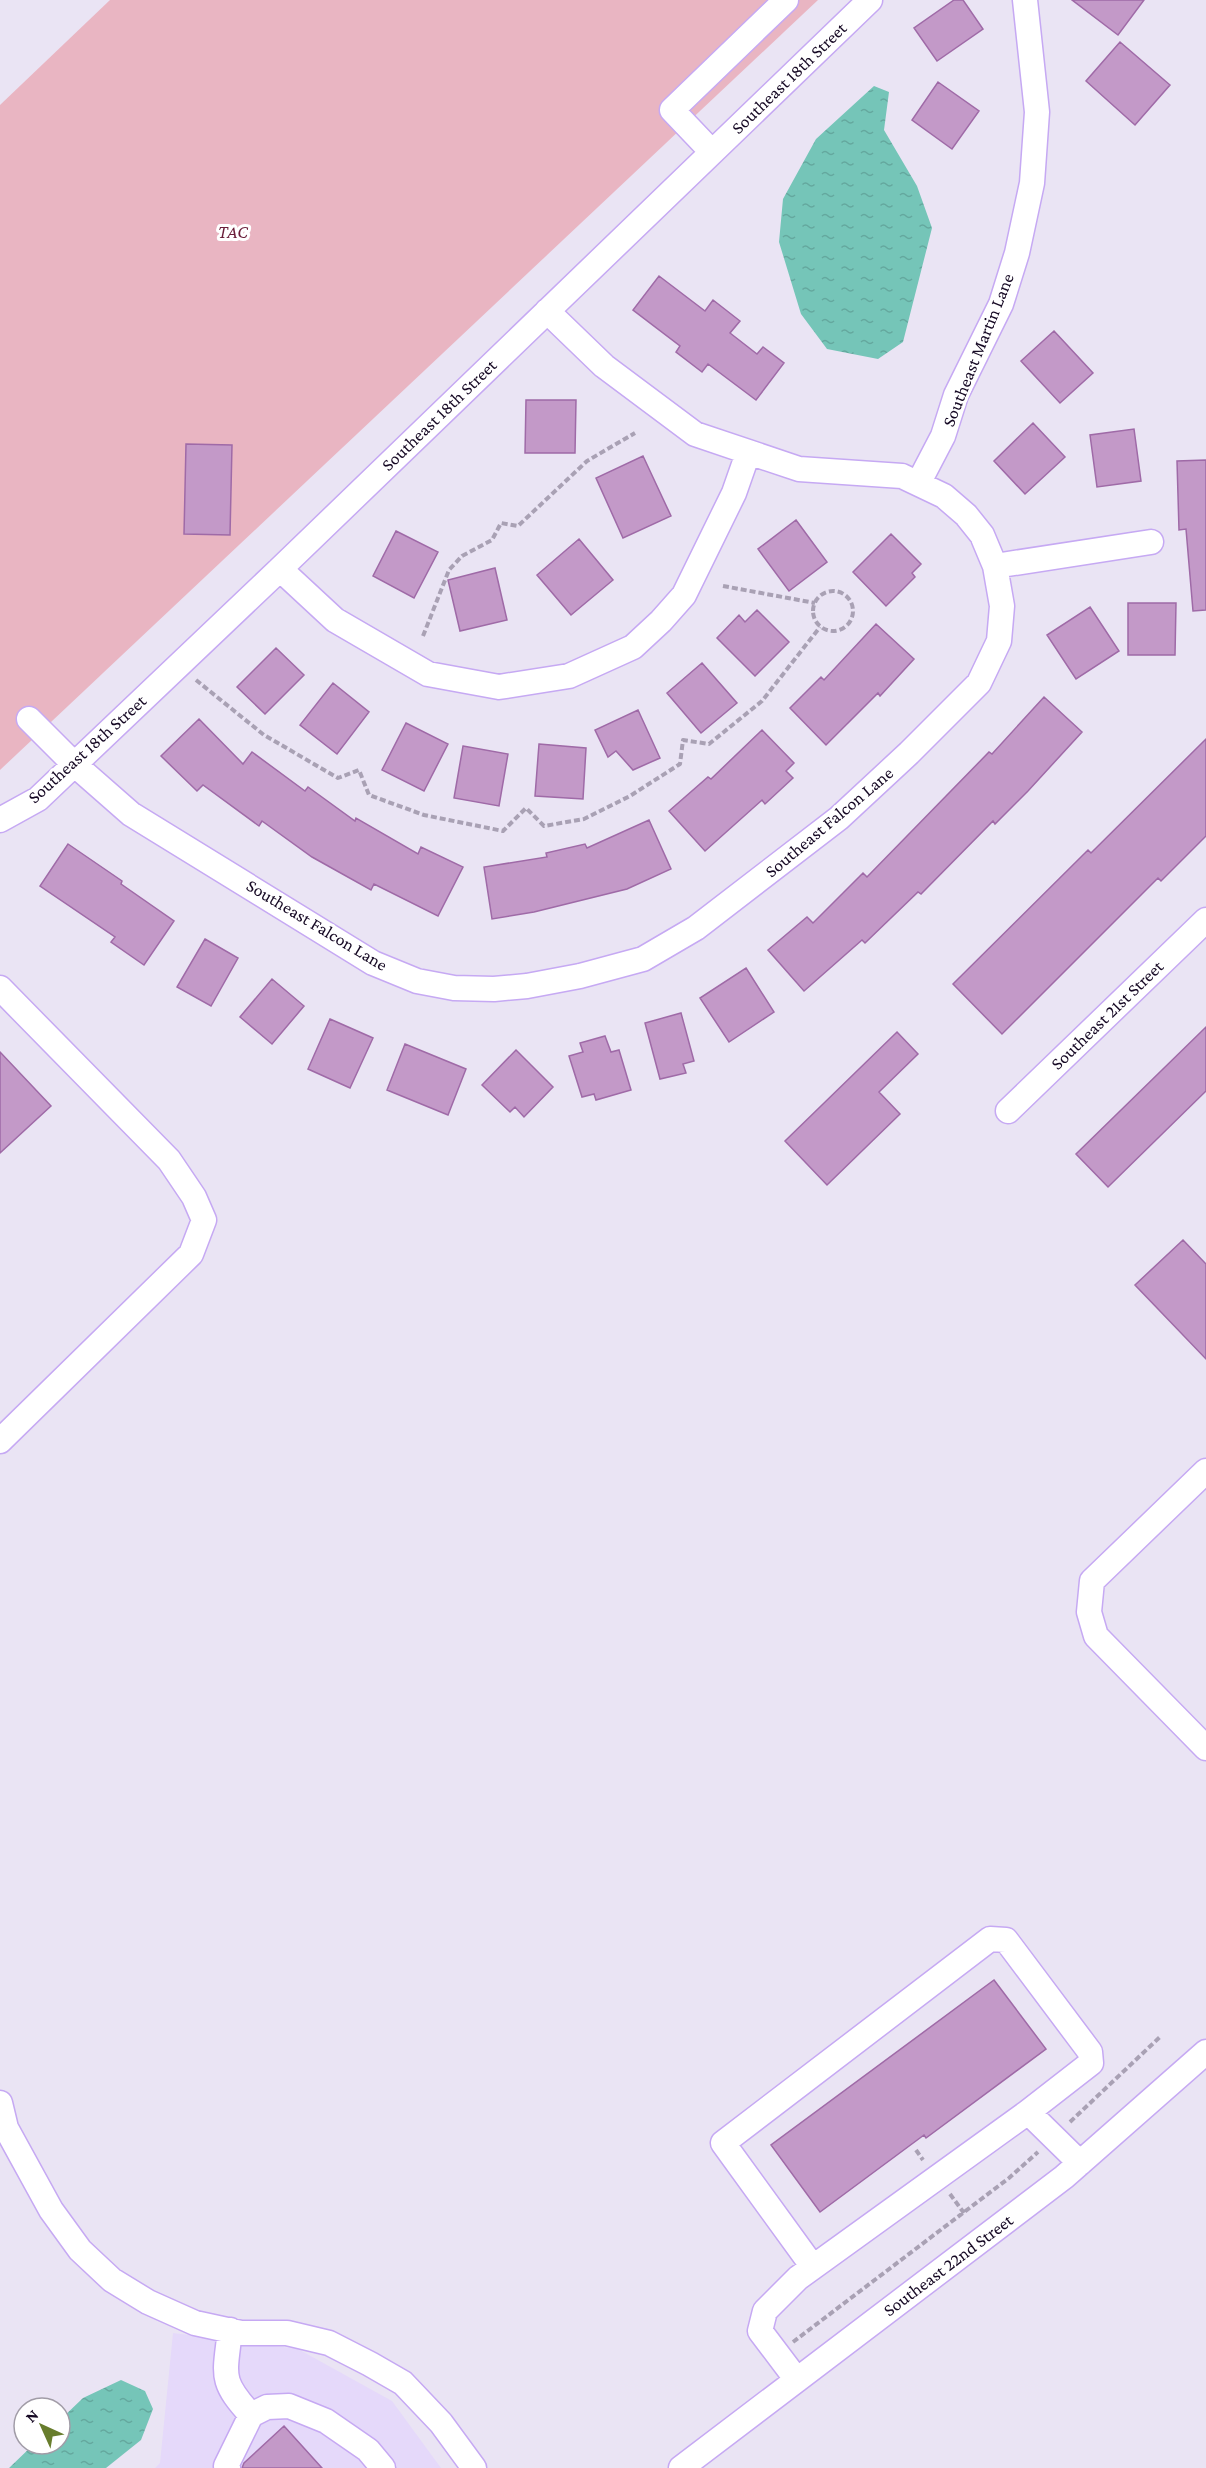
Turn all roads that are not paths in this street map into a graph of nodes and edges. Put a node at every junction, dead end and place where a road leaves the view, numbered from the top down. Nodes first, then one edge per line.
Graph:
1 (786, 0) edge
2 (870, 0) edge
3 (1025, 0) edge
4 (712, 152) junction
5 (547, 310) junction
6 (748, 453) junction
7 (919, 482) junction
8 (1151, 542) dead end
9 (995, 566) junction
10 (280, 569) junction
11 (29, 718) dead end
12 (74, 764) junction
13 (0, 819) edge
14 (1206, 920) edge
15 (0, 988) edge
16 (1008, 1111) dead end
17 (0, 1441) edge
18 (1206, 1471) edge
19 (1206, 1748) edge
20 (1206, 2052) edge
21 (0, 2103) edge
22 (1028, 2112) junction
23 (1080, 2163) junction
24 (813, 2267) junction
25 (230, 2330) junction
26 (797, 2379) junction
27 (251, 2415) junction
28 (228, 2468) edge
29 (383, 2468) edge
30 (474, 2468) edge
31 (681, 2468) edge

1 - 4 street
2 - 4 street, Southeast 18th Street
3 - 7 street, Southeast Martin Lane
4 - 5 street, Southeast 18th Street
5 - 6 street, Southeast Falcon Lane
5 - 10 street, Southeast 18th Street
6 - 7 street, Southeast Falcon Lane
6 - 10 street
7 - 9 street, Southeast Falcon Lane
8 - 9 street
9 - 12 street, Southeast Falcon Lane
10 - 12 street, Southeast 18th Street
11 - 12 street, Southeast Falcon Lane
12 - 13 street, Southeast 18th Street
14 - 16 street, Southeast 21st Street
15 - 17 street
18 - 19 street
20 - 23 street, Southeast 22nd Street
21 - 25 street
22 - 23 street
22 - 24 street
22 - 24 street
23 - 26 street, Southeast 22nd Street
24 - 26 street
25 - 27 street
25 - 30 street
26 - 31 street, Southeast 22nd Street
27 - 28 street
27 - 29 street

